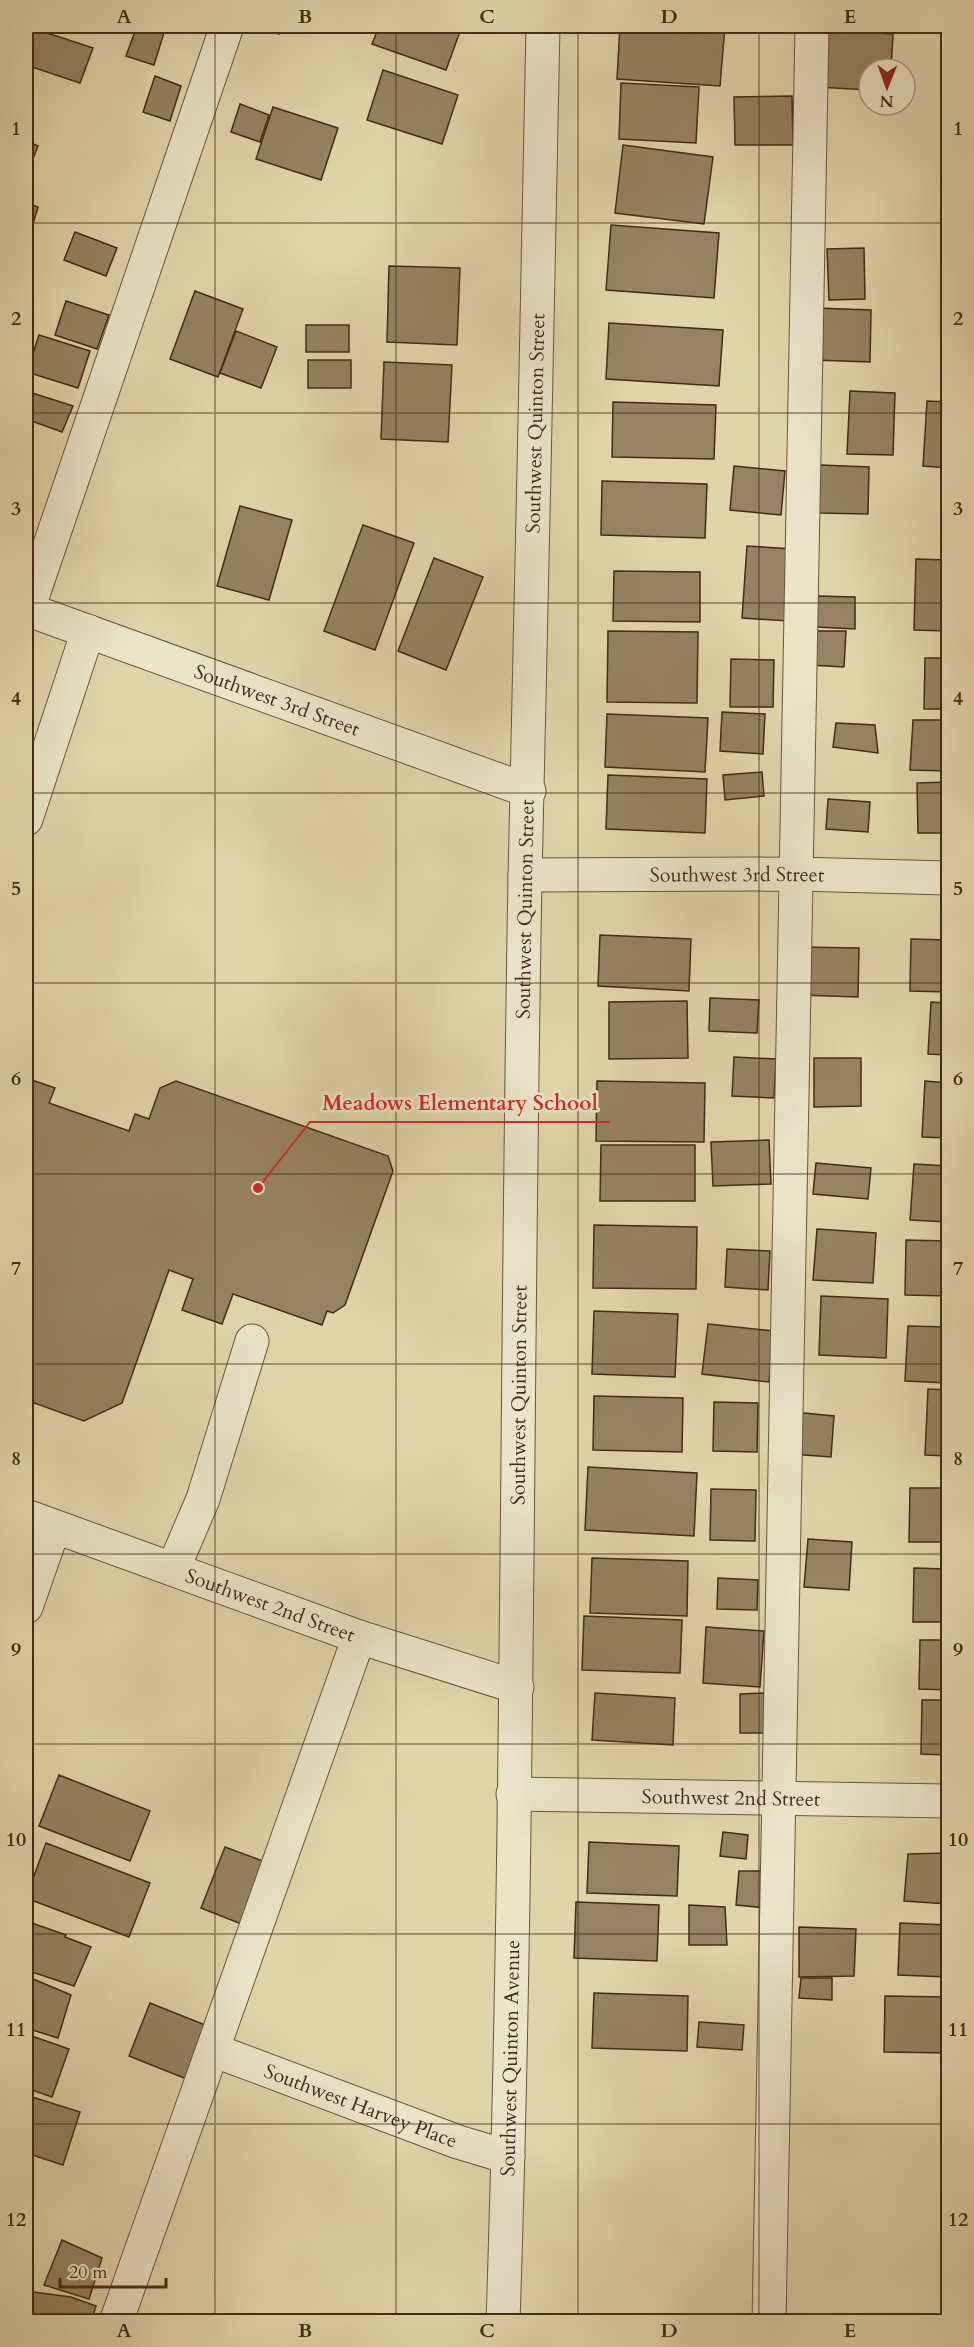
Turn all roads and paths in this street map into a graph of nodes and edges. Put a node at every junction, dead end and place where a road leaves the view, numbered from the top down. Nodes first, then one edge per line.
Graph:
1 (227, 26) edge
2 (543, 26) edge
3 (812, 26) edge
4 (27, 609) edge
5 (88, 631) junction
6 (529, 791) junction
7 (26, 819) edge
8 (796, 874) junction
9 (525, 875) junction
10 (948, 878) edge
11 (252, 1341) dead end
12 (40, 1522) edge
13 (172, 1569) junction
14 (26, 1607) edge
15 (359, 1638) junction
16 (517, 1687) junction
17 (513, 1794) junction
18 (780, 1799) junction
19 (948, 1801) edge
20 (213, 2050) junction
21 (508, 2157) junction
22 (116, 2322) edge
23 (503, 2322) edge
24 (769, 2322) edge

1 - 4 street
2 - 6 street, Southwest Quinton Street
3 - 8 street
4 - 5 street, Southwest 3rd Street
5 - 6 street, Southwest 3rd Street
5 - 7 street
6 - 9 street, Southwest Quinton Street
8 - 9 street, Southwest 3rd Street
8 - 10 street, Southwest 3rd Street
8 - 18 street
9 - 16 street, Southwest Quinton Street
11 - 13 street
12 - 13 street, Southwest 2nd Street
12 - 14 street
13 - 15 street, Southwest 2nd Street
15 - 16 street, Southwest 2nd Street
15 - 20 street
16 - 17 street, Southwest Quinton Street
17 - 18 street, Southwest 2nd Street
17 - 21 street, Southwest Quinton Avenue
18 - 19 street, Southwest 2nd Street
18 - 24 street
20 - 21 street, Southwest Harvey Place
20 - 22 street
21 - 23 street, Southwest Quinton Avenue

